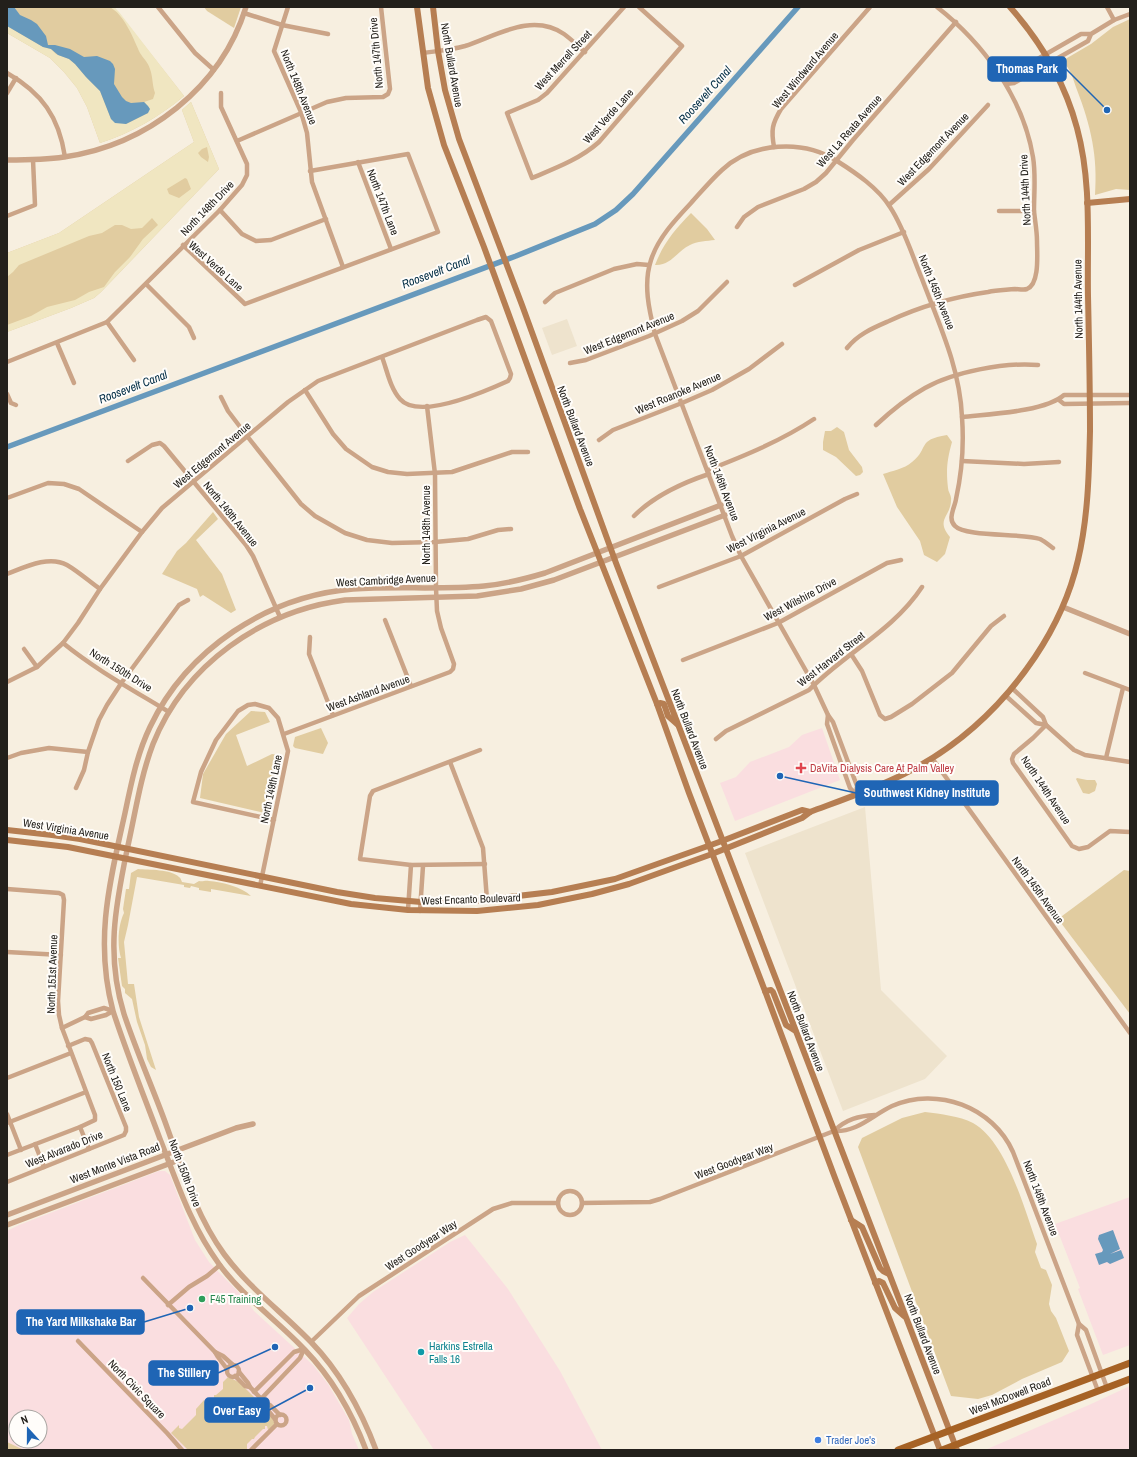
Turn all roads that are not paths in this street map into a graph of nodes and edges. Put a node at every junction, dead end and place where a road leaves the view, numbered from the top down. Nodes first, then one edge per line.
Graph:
1 (158, 7) edge
2 (246, 7) edge
3 (288, 7) edge
4 (381, 7) edge
5 (417, 7) edge
6 (433, 7) edge
7 (624, 7) edge
8 (639, 7) edge
9 (870, 7) edge
10 (937, 7) edge
11 (1010, 7) edge
12 (1107, 7) edge
13 (244, 13) junction
14 (1130, 14) edge
15 (1114, 20) junction
16 (956, 22) junction
17 (282, 25) junction
18 (328, 34) dead end
19 (1090, 34) junction
20 (438, 51) junction
21 (585, 52) junction
22 (423, 53) junction
23 (1046, 55) junction
24 (1050, 62) junction
25 (214, 70) junction
26 (7, 73) edge
27 (16, 78) junction
28 (1006, 84) junction
29 (7, 93) edge
30 (221, 93) dead end
31 (988, 105) dead end
32 (301, 112) junction
33 (507, 113) joint
34 (237, 141) junction
35 (774, 147) junction
36 (65, 157) junction
37 (7, 160) edge
38 (33, 160) junction
39 (836, 160) junction
40 (358, 162) junction
41 (310, 171) junction
42 (1130, 199) edge
43 (1087, 203) junction
44 (890, 206) junction
45 (220, 210) junction
46 (999, 211) dead end
47 (1034, 211) junction
48 (7, 216) edge
49 (326, 220) junction
50 (737, 227) dead end
51 (904, 232) junction
52 (183, 245) junction
53 (391, 249) junction
54 (649, 266) junction
55 (343, 267) junction
56 (727, 282) dead end
57 (146, 284) junction
58 (795, 285) dead end
59 (545, 302) dead end
60 (932, 304) junction
61 (107, 322) junction
62 (655, 334) junction
63 (194, 338) dead end
64 (57, 342) junction
65 (782, 344) dead end
66 (847, 348) dead end
67 (382, 357) junction
68 (134, 360) dead end
69 (7, 362) edge
70 (570, 363) dead end
71 (1038, 365) dead end
72 (957, 376) junction
73 (74, 383) dead end
74 (305, 390) junction
75 (7, 394) edge
76 (1120, 395) junction
77 (1130, 395) edge
78 (1090, 396) junction
79 (221, 397) dead end
80 (1059, 400) junction
81 (682, 403) junction
82 (1090, 403) junction
83 (1119, 403) junction
84 (1130, 403) edge
85 (16, 405) dead end
86 (427, 406) junction
87 (962, 417) junction
88 (814, 419) dead end
89 (876, 425) dead end
90 (247, 436) junction
91 (599, 440) dead end
92 (528, 452) dead end
93 (128, 461) dead end
94 (962, 461) junction
95 (1059, 462) dead end
96 (708, 472) junction
97 (435, 474) junction
98 (194, 482) junction
99 (857, 494) dead end
100 (7, 498) edge
101 (721, 505) junction
102 (724, 515) junction
103 (634, 516) dead end
104 (511, 529) dead end
105 (142, 532) junction
106 (435, 542) junction
107 (610, 548) junction
108 (1053, 548) dead end
109 (597, 553) junction
110 (741, 556) junction
111 (614, 557) junction
112 (901, 560) dead end
113 (602, 562) junction
114 (7, 574) edge
115 (659, 587) dead end
116 (922, 587) dead end
117 (436, 588) junction
118 (100, 590) junction
119 (436, 596) junction
120 (188, 600) dead end
121 (1063, 607) junction
122 (276, 608) junction
123 (1004, 616) dead end
124 (280, 617) junction
125 (385, 620) dead end
126 (778, 623) junction
127 (1130, 634) edge
128 (310, 637) dead end
129 (63, 643) junction
130 (24, 649) dead end
131 (851, 654) junction
132 (682, 660) dead end
133 (454, 664) joint
134 (37, 667) junction
135 (1085, 674) dead end
136 (7, 682) edge
137 (122, 682) junction
138 (814, 685) junction
139 (411, 686) junction
140 (1012, 688) junction
141 (1123, 688) junction
142 (1130, 690) edge
143 (1006, 696) junction
144 (657, 704) junction
145 (161, 707) junction
146 (169, 712) junction
147 (333, 715) junction
148 (678, 725) junction
149 (1046, 725) junction
150 (284, 734) junction
151 (716, 739) dead end
152 (480, 750) dead end
153 (88, 752) junction
154 (7, 758) edge
155 (932, 758) junction
156 (1106, 758) junction
157 (450, 762) junction
158 (1130, 762) edge
159 (76, 788) dead end
160 (856, 794) junction
161 (810, 812) junction
162 (274, 820) junction
163 (7, 830) edge
164 (1130, 832) edge
165 (7, 840) edge
166 (722, 841) junction
167 (709, 846) junction
168 (726, 849) junction
169 (121, 853) junction
170 (712, 854) junction
171 (485, 864) junction
172 (411, 865) junction
173 (423, 866) junction
174 (262, 877) junction
175 (260, 886) junction
176 (7, 889) edge
177 (570, 889) junction
178 (572, 898) junction
179 (487, 900) junction
180 (409, 901) junction
181 (421, 902) junction
182 (408, 910) junction
183 (420, 911) junction
184 (7, 952) edge
185 (61, 956) junction
186 (765, 991) junction
187 (122, 1008) junction
188 (113, 1011) junction
189 (62, 1028) junction
190 (794, 1030) junction
191 (1130, 1033) edge
192 (68, 1046) junction
193 (71, 1053) junction
194 (7, 1078) edge
195 (86, 1092) junction
196 (7, 1114) edge
197 (875, 1115) junction
198 (8, 1122) edge
199 (252, 1124) dead end
200 (80, 1127) junction
201 (834, 1130) junction
202 (126, 1131) joint
203 (819, 1136) junction
204 (35, 1144) junction
205 (89, 1149) junction
206 (21, 1150) junction
207 (176, 1151) junction
208 (166, 1154) junction
209 (7, 1156) edge
210 (179, 1160) junction
211 (170, 1164) junction
212 (44, 1167) junction
213 (7, 1182) edge
214 (558, 1203) junction
215 (582, 1203) junction
216 (7, 1215) edge
217 (851, 1220) junction
218 (7, 1224) edge
219 (220, 1265) junction
220 (889, 1274) junction
221 (143, 1278) dead end
222 (875, 1282) junction
223 (168, 1305) junction
224 (906, 1317) junction
225 (1079, 1324) junction
226 (78, 1341) dead end
227 (311, 1342) junction
228 (304, 1349) junction
229 (215, 1352) junction
230 (1130, 1363) edge
231 (233, 1365) junction
232 (227, 1369) junction
233 (1101, 1373) junction
234 (237, 1374) junction
235 (1093, 1376) junction
236 (1130, 1379) edge
237 (1107, 1388) junction
238 (1098, 1391) junction
239 (254, 1392) junction
240 (261, 1399) junction
241 (265, 1403) junction
242 (280, 1414) junction
243 (275, 1419) junction
244 (277, 1424) junction
245 (950, 1431) junction
246 (935, 1436) junction
247 (956, 1448) edge
248 (182, 1450) edge
249 (251, 1450) edge
250 (366, 1450) edge
251 (376, 1450) edge
252 (898, 1450) edge
253 (941, 1450) edge

1 - 25 street
2 - 13 street
3 - 17 street, North 148th Avenue
4 - 32 street, North 147th Drive
5 - 22 main road, North Bullard Avenue
6 - 20 main road, North Bullard Avenue
7 - 21 street, West Merrell Street
8 - 33 street, West Verde Lane
9 - 35 street, West Windward Avenue
10 - 16 street, North 144th Drive
11 - 23 main road, North 144th Avenue
12 - 15 street
13 - 17 street
13 - 25 street
14 - 15 street
15 - 19 street
16 - 28 street, North 144th Drive
16 - 39 street, West La Reata Avenue
17 - 18 street
17 - 32 street, North 148th Avenue
19 - 23 street
19 - 24 street
20 - 21 street
20 - 22 street
20 - 107 main road, North Bullard Avenue
21 - 33 street, West Merrell Street
22 - 109 main road, North Bullard Avenue
23 - 24 main road, North 144th Avenue
23 - 28 street
24 - 28 street
24 - 43 main road, North 144th Avenue
25 - 36 street
26 - 27 street
27 - 29 street
27 - 36 street
28 - 47 street, North 144th Drive
30 - 34 street, North 148th Drive
31 - 44 street, West Edgemont Avenue
32 - 34 street
32 - 41 street, North 148th Avenue
34 - 45 street, North 148th Drive
35 - 39 street, North 145th Avenue
35 - 54 street
36 - 38 street
37 - 38 street
38 - 48 street
39 - 44 street, North 145th Avenue
39 - 50 street, West La Reata Avenue
40 - 41 street
40 - 53 street, North 147th Lane
40 - 53 street, West Verde Lane
41 - 49 street, North 148th Avenue
42 - 43 main road
43 - 78 main road, North 144th Avenue
44 - 51 street, North 145th Avenue
45 - 49 street
45 - 52 street, North 148th Drive
46 - 47 street
47 - 60 street, North 144th Drive
49 - 55 street, North 148th Avenue
51 - 58 street
51 - 60 street, North 145th Avenue
52 - 55 street, West Verde Lane
52 - 57 street, West Verde Lane
53 - 55 street, West Verde Lane
54 - 59 street
54 - 62 street, North 146th Avenue
56 - 62 street, West Edgemont Avenue
57 - 61 street, West Verde Lane
57 - 63 street
60 - 66 street
60 - 72 street, North 145th Avenue
61 - 64 street, West Verde Lane
61 - 68 street
62 - 70 street, West Edgemont Avenue
62 - 81 street, North 146th Avenue
64 - 69 street, West Verde Lane
64 - 73 street
65 - 81 street, West Roanoke Avenue
67 - 74 street, West Edgemont Avenue
67 - 86 street
67 - 86 street, West Edgemont Avenue
71 - 72 street
72 - 87 street, North 145th Avenue
72 - 89 street
74 - 90 street, West Edgemont Avenue
74 - 97 street
75 - 85 street
76 - 77 street
76 - 78 street
76 - 83 street
78 - 80 street
78 - 82 main road, North 144th Avenue
79 - 90 street
80 - 82 street
80 - 87 street
81 - 91 street, West Roanoke Avenue
81 - 96 street, North 146th Avenue
82 - 83 street
82 - 121 main road, North 144th Avenue
83 - 84 street
86 - 97 street, North 148th Avenue
87 - 94 street, North 145th Avenue
88 - 96 street
90 - 98 street, West Edgemont Avenue
90 - 106 street
92 - 97 street
93 - 98 street, North 149th Avenue
94 - 95 street
94 - 108 street, North 145th Avenue
96 - 101 street, North 146th Avenue
96 - 103 street
97 - 106 street, North 148th Avenue
98 - 105 street, West Edgemont Avenue
98 - 122 street, North 149th Avenue
99 - 110 street, West Virginia Avenue
100 - 105 street
101 - 102 street, North 146th Avenue
101 - 107 street, West Cambridge Avenue
102 - 110 street, North 146th Avenue
102 - 111 street, West Cambridge Avenue
104 - 106 street
105 - 118 street, West Edgemont Avenue
106 - 117 street, North 148th Avenue
107 - 109 street, West Cambridge Avenue
107 - 111 main road, North Bullard Avenue
109 - 113 main road, North Bullard Avenue
109 - 117 street, West Cambridge Avenue
110 - 115 street, West Virginia Avenue
110 - 126 street, North 146th Avenue
111 - 113 street, West Cambridge Avenue
111 - 148 main road, North Bullard Avenue
112 - 126 street, West Wilshire Drive
113 - 119 street, West Cambridge Avenue
113 - 144 main road, North Bullard Avenue
114 - 118 street
116 - 131 street, West Harvard Street
117 - 119 street, North 148th Avenue
117 - 122 street, West Cambridge Avenue
118 - 129 street, West Edgemont Avenue
119 - 124 street, West Cambridge Avenue
119 - 133 street, North 148th Avenue
120 - 137 street
121 - 127 street
121 - 140 main road, West Encanto Boulevard
122 - 124 street, North 149th Avenue
122 - 145 street, West Cambridge Avenue
123 - 131 street
124 - 146 street, West Cambridge Avenue
125 - 139 street
126 - 132 street, West Wilshire Drive
126 - 138 street, North 146th Avenue
128 - 147 street
129 - 134 street, West Edgemont Avenue
129 - 137 street, North 150th Drive
130 - 134 street
131 - 138 street, West Harvard Street
133 - 139 street, West Ashland Avenue
134 - 136 street, West Edgemont Avenue
135 - 141 street
137 - 145 street, North 150th Drive
137 - 153 street
138 - 151 street, West Harvard Street
138 - 160 street, North 146th Avenue
139 - 147 street, West Ashland Avenue
140 - 143 main road, West Encanto Boulevard
140 - 149 street
141 - 142 street
141 - 156 street
143 - 149 street
143 - 155 main road, West Encanto Boulevard
144 - 148 main road
144 - 167 main road, North Bullard Avenue
145 - 146 street, North 150th Drive
145 - 169 street, West Cambridge Avenue
146 - 169 street, West Cambridge Avenue
147 - 150 street, West Ashland Avenue
148 - 166 main road, North Bullard Avenue
149 - 156 street
149 - 164 street, North 144th Avenue
150 - 162 street, North 149th Lane
150 - 162 street, North 149th Lane
152 - 157 street
153 - 154 street
153 - 159 street
155 - 160 main road, West Encanto Boulevard
155 - 191 street, North 145th Avenue
156 - 158 street
157 - 171 street
157 - 172 street
160 - 161 main road, West Encanto Boulevard
161 - 166 main road, West Encanto Boulevard
161 - 168 main road, West Encanto Boulevard
162 - 174 street, North 149th Lane
163 - 169 main road, West Virginia Avenue
165 - 169 main road, West Virginia Avenue
166 - 167 main road, West Encanto Boulevard
166 - 168 main road, North Bullard Avenue
167 - 170 main road, North Bullard Avenue
167 - 177 main road, West Encanto Boulevard
168 - 170 main road, West Encanto Boulevard
168 - 190 main road, North Bullard Avenue
169 - 174 main road, West Encanto Boulevard
169 - 175 main road, West Encanto Boulevard
169 - 187 street, North 150th Drive
169 - 188 street, North 150th Drive
170 - 178 main road, West Encanto Boulevard
170 - 186 main road, North Bullard Avenue
171 - 173 street
171 - 179 street
172 - 173 street
172 - 180 street
173 - 181 street
174 - 175 street, North 149th Lane
174 - 180 main road, West Encanto Boulevard
175 - 182 main road, West Encanto Boulevard
176 - 185 street, North 151st Avenue
177 - 178 main road
177 - 179 main road, West Encanto Boulevard
178 - 183 main road, West Encanto Boulevard
179 - 181 main road, West Encanto Boulevard
180 - 181 main road, West Encanto Boulevard
180 - 182 street
181 - 183 street
182 - 183 main road, West Encanto Boulevard
184 - 185 street
185 - 189 street, North 151st Avenue
186 - 190 main road
186 - 203 main road, North Bullard Avenue
187 - 188 street
187 - 207 street, North 150th Drive
188 - 189 street
188 - 208 street, North 150th Drive
189 - 192 street, North 151st Avenue
190 - 201 main road, North Bullard Avenue
192 - 193 street, North 151st Avenue
192 - 202 street, North 150 Lane
193 - 194 street
193 - 195 street, North 151st Avenue
195 - 198 street
195 - 200 street, North 151st Avenue
196 - 198 street
197 - 201 street
197 - 201 street
197 - 225 street, North 146th Avenue
198 - 206 street
199 - 207 street, West Monte Vista Road
200 - 204 street
200 - 205 street
201 - 203 street, West Goodyear Way
201 - 220 main road, North Bullard Avenue
202 - 205 street, West Alvarado Drive
203 - 215 street, West Goodyear Way
203 - 217 main road, North Bullard Avenue
204 - 206 street
204 - 212 street
205 - 212 street, West Alvarado Drive
206 - 209 street
207 - 208 street, West Monte Vista Road
207 - 210 street, North 150th Drive
208 - 211 street, North 150th Drive
208 - 216 street, West Monte Vista Road
210 - 211 street, West Monte Vista Road
210 - 227 street, North 150th Drive
211 - 218 street, West Monte Vista Road
211 - 219 street, North 150th Drive
212 - 213 street, West Alvarado Drive
214 - 215 street
214 - 215 street
214 - 227 street, West Goodyear Way
217 - 220 main road
217 - 222 main road, North Bullard Avenue
219 - 223 street
219 - 228 street, North 150th Drive
220 - 224 main road, North Bullard Avenue
221 - 223 street
222 - 224 main road
222 - 246 main road, North Bullard Avenue
223 - 229 street
224 - 245 main road, North Bullard Avenue
225 - 233 street, North 146th Avenue
225 - 235 street, North 146th Avenue
226 - 248 street, North Civic Square
227 - 228 street
227 - 251 street, North 150th Drive
228 - 239 street
228 - 240 street
228 - 250 street, North 150th Drive
229 - 231 street
229 - 232 street
230 - 233 main road, West McDowell Road
231 - 232 street
231 - 234 street
232 - 234 street
233 - 235 main road, West McDowell Road
233 - 237 street, North 146th Avenue
234 - 239 street
235 - 238 street, North 146th Avenue
235 - 245 main road, West McDowell Road
236 - 237 main road
237 - 238 main road
238 - 247 main road
239 - 240 street
240 - 241 street
241 - 242 street
241 - 243 street
242 - 243 street
242 - 244 street
243 - 244 street
244 - 249 street
245 - 246 main road, West McDowell Road
245 - 247 main road, North Bullard Avenue
246 - 252 main road, West McDowell Road
246 - 253 main road, North Bullard Avenue
247 - 253 main road

